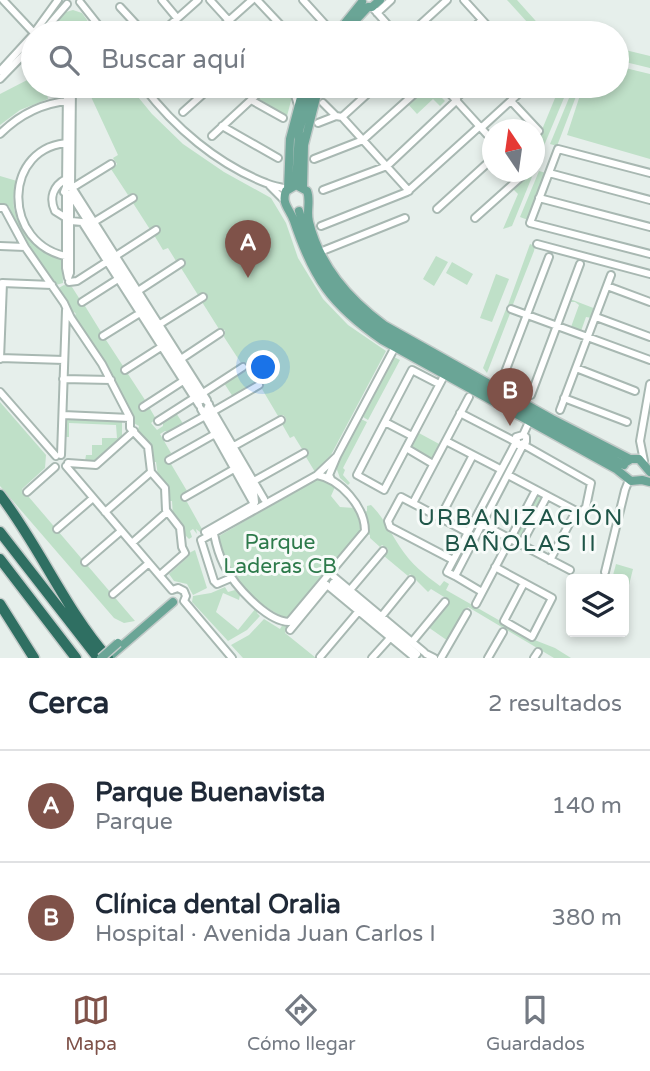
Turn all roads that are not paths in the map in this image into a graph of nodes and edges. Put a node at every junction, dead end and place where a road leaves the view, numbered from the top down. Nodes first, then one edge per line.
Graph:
1 (3, 0) edge
2 (162, 0) edge
3 (198, 0) edge
4 (210, 0) edge
5 (255, 0) edge
6 (303, 0) edge
7 (380, 0) edge
8 (391, 0) edge
9 (447, 0) edge
10 (464, 0) edge
11 (62, 1) edge
12 (81, 1) edge
13 (368, 6) edge
14 (120, 7) dead end
15 (177, 18) junction
16 (352, 19) joint
17 (482, 20) edge
18 (22, 21) edge
19 (45, 21) edge
20 (50, 21) edge
21 (92, 21) edge
22 (133, 21) edge
23 (174, 21) edge
24 (228, 21) joint
25 (276, 21) edge
26 (323, 21) edge
27 (346, 21) edge
28 (384, 21) edge
29 (424, 21) edge
30 (21, 48) edge
31 (21, 57) edge
32 (0, 71) edge
33 (0, 79) edge
34 (69, 98) edge
35 (153, 98) edge
36 (199, 98) edge
37 (299, 98) edge
38 (300, 98) edge
39 (316, 98) edge
40 (362, 98) edge
41 (410, 98) edge
42 (514, 98) edge
43 (251, 100) joint
44 (456, 100) joint
45 (69, 101) junction
46 (511, 101) junction
47 (323, 103) dead end
48 (183, 112) dead end
49 (339, 116) junction
50 (283, 118) dead end
51 (527, 119) edge
52 (318, 123) dead end
53 (222, 126) junction
54 (480, 127) junction
55 (0, 134) edge
56 (212, 136) dead end
57 (363, 141) junction
58 (69, 143) junction
59 (278, 158) dead end
60 (314, 159) dead end
61 (111, 164) dead end
62 (387, 166) junction
63 (482, 168) edge
64 (549, 173) junction
65 (650, 173) edge
66 (515, 182) edge
67 (268, 184) junction
68 (290, 186) junction
69 (69, 189) junction
70 (323, 190) dead end
71 (409, 191) junction
72 (133, 198) dead end
73 (539, 198) junction
74 (284, 200) junction
75 (650, 200) edge
76 (2, 208) edge
77 (288, 209) junction
78 (303, 209) junction
79 (437, 209) dead end
80 (405, 218) dead end
81 (475, 218) dead end
82 (68, 220) junction
83 (94, 222) junction
84 (321, 226) dead end
85 (650, 227) edge
86 (156, 230) dead end
87 (537, 244) dead end
88 (0, 246) edge
89 (25, 247) junction
90 (320, 252) junction
91 (650, 254) edge
92 (548, 257) dead end
93 (112, 259) junction
94 (181, 263) dead end
95 (580, 264) dead end
96 (650, 274) edge
97 (611, 275) dead end
98 (118, 279) junction
99 (69, 282) dead end
100 (2, 283) edge
101 (52, 285) junction
102 (607, 286) junction
103 (133, 293) junction
104 (203, 297) dead end
105 (82, 302) dead end
106 (650, 302) edge
107 (66, 308) junction
108 (511, 309) dead end
109 (144, 310) junction
110 (527, 314) junction
111 (596, 317) junction
112 (557, 325) junction
113 (156, 328) junction
114 (220, 333) dead end
115 (103, 336) dead end
116 (588, 337) junction
117 (650, 337) edge
118 (165, 343) junction
119 (395, 347) junction
120 (0, 358) edge
121 (64, 360) junction
122 (650, 360) edge
123 (176, 361) junction
124 (243, 367) dead end
125 (576, 368) junction
126 (125, 370) dead end
127 (444, 376) junction
128 (187, 378) junction
129 (63, 379) junction
130 (111, 380) junction
131 (502, 380) dead end
132 (439, 384) junction
133 (650, 384) edge
134 (259, 385) dead end
135 (635, 391) dead end
136 (0, 392) edge
137 (531, 395) dead end
138 (468, 397) dead end
139 (564, 398) junction
140 (204, 405) junction
141 (143, 407) dead end
142 (560, 410) dead end
143 (460, 413) junction
144 (63, 415) junction
145 (130, 418) junction
146 (281, 420) dead end
147 (158, 421) dead end
148 (385, 422) junction
149 (528, 422) junction
150 (627, 422) dead end
151 (219, 430) junction
152 (134, 431) junction
153 (523, 435) junction
154 (412, 436) junction
155 (167, 437) dead end
156 (446, 440) junction
157 (640, 441) junction
158 (516, 442) junction
159 (226, 443) junction
160 (524, 445) junction
161 (234, 446) junction
162 (406, 449) junction
163 (225, 452) junction
164 (304, 453) dead end
165 (59, 455) junction
166 (473, 455) junction
167 (337, 456) junction
168 (169, 460) dead end
169 (236, 460) junction
170 (629, 461) junction
171 (244, 464) junction
172 (433, 464) junction
173 (67, 465) junction
174 (55, 467) junction
175 (647, 467) edge
176 (234, 469) junction
177 (500, 469) junction
178 (151, 472) junction
179 (317, 475) junction
180 (508, 475) junction
181 (627, 477) junction
182 (331, 480) junction
183 (254, 481) junction
184 (646, 481) edge
185 (536, 490) junction
186 (27, 492) dead end
187 (0, 495) edge
188 (547, 496) junction
189 (185, 497) dead end
190 (93, 498) junction
191 (260, 499) junction
192 (413, 503) junction
193 (576, 511) junction
194 (105, 512) junction
195 (167, 512) junction
196 (249, 513) junction
197 (440, 518) junction
198 (482, 524) junction
199 (57, 529) dead end
200 (121, 531) junction
201 (0, 532) edge
202 (211, 532) junction
203 (467, 533) junction
204 (510, 539) junction
205 (132, 543) junction
206 (521, 545) junction
207 (383, 551) dead end
208 (0, 559) edge
209 (453, 560) junction
210 (550, 560) junction
211 (85, 562) dead end
212 (149, 563) junction
213 (495, 567) junction
214 (570, 570) dead end
215 (606, 572) dead end
216 (160, 575) junction
217 (455, 576) junction
218 (231, 578) junction
219 (330, 580) junction
220 (411, 580) dead end
221 (524, 583) junction
222 (172, 590) junction
223 (350, 590) junction
224 (482, 592) junction
225 (113, 594) dead end
226 (172, 601) junction
227 (184, 601) junction
228 (445, 601) dead end
229 (0, 604) edge
230 (476, 604) dead end
231 (361, 607) junction
232 (38, 611) junction
233 (467, 613) dead end
234 (378, 618) junction
235 (375, 627) junction
236 (503, 632) dead end
237 (393, 634) junction
238 (412, 642) junction
239 (120, 645) junction
240 (405, 651) junction
241 (421, 656) edge
242 (320, 657) edge
243 (34, 658) edge
244 (69, 658) edge
245 (76, 658) edge
246 (99, 658) edge
247 (108, 658) edge
248 (232, 658) edge
249 (372, 658) edge
250 (399, 658) edge
251 (434, 658) edge
252 (441, 658) edge
253 (488, 658) edge

1 - 18 street
2 - 15 street
3 - 15 street
4 - 24 street
5 - 24 street
5 - 25 street
6 - 26 street
7 - 13 main road
8 - 13 street
9 - 29 street
10 - 17 street
11 - 12 street
11 - 19 street
11 - 20 street
12 - 21 street
13 - 16 main road
13 - 28 street
14 - 22 street
15 - 23 street
16 - 27 main road
30 - 32 street
31 - 33 street
34 - 45 street
35 - 67 street
36 - 48 street
37 - 68 main road
38 - 68 main road
39 - 68 main road
40 - 49 street
41 - 57 street
42 - 46 street
43 - 50 street
43 - 53 street
44 - 54 street
44 - 62 street
45 - 55 street
45 - 58 street
46 - 51 street
46 - 54 street
47 - 49 street
49 - 52 street
49 - 57 street
53 - 56 street
53 - 59 street
54 - 71 street
57 - 60 street
57 - 62 street
58 - 69 street
58 - 82 street
61 - 69 street
62 - 70 street
62 - 71 street
63 - 79 street
64 - 65 street
64 - 73 street
64 - 75 street
66 - 81 street
67 - 68 street
67 - 74 street
68 - 74 main road
68 - 78 main road
69 - 82 street
69 - 82 street
69 - 83 street
69 - 93 street
71 - 84 street
72 - 83 street
73 - 85 street
73 - 91 street
74 - 77 main road
76 - 89 street
77 - 78 main road
77 - 119 main road
78 - 90 main road
78 - 170 main road
80 - 90 street
82 - 93 street
83 - 93 street
86 - 93 street
87 - 96 street
88 - 89 street
89 - 101 street
90 - 170 main road
92 - 110 street
93 - 98 street
93 - 99 street
93 - 103 street
94 - 103 street
95 - 112 street
97 - 102 street
98 - 103 street
98 - 105 street
100 - 101 street
100 - 120 street
101 - 107 street
102 - 106 street
102 - 111 street
103 - 109 street
103 - 109 street
104 - 113 street
107 - 121 street
107 - 130 street
108 - 110 street
109 - 113 street
109 - 113 street
109 - 115 street
110 - 112 street
110 - 131 street
111 - 116 street
111 - 117 street
112 - 116 street
112 - 137 street
113 - 118 street
114 - 123 street
116 - 122 street
116 - 125 street
118 - 123 street
118 - 126 street
119 - 127 main road
119 - 167 street
120 - 121 street
121 - 129 street
123 - 128 street
123 - 128 street
124 - 140 street
125 - 135 street
125 - 139 street
127 - 132 street
127 - 149 main road
128 - 140 street
128 - 140 street
128 - 141 street
129 - 130 street
129 - 144 street
130 - 145 street
132 - 148 street
132 - 154 street
133 - 157 street
134 - 140 street
136 - 165 street
138 - 143 street
139 - 142 street
139 - 150 street
140 - 147 street
140 - 151 street
140 - 151 street
140 - 155 street
143 - 156 street
143 - 158 street
144 - 145 street
144 - 165 street
145 - 152 street
146 - 161 street
148 - 154 street
148 - 162 street
149 - 153 street
149 - 181 main road
151 - 159 street
151 - 161 street
151 - 163 street
151 - 168 street
152 - 173 street
152 - 178 street
153 - 158 street
153 - 160 street
154 - 162 street
156 - 166 street
156 - 172 street
157 - 170 street
157 - 175 street
158 - 160 street
158 - 177 street
159 - 163 street
159 - 169 street
160 - 180 street
160 - 193 street
161 - 171 street
162 - 172 street
163 - 176 street
164 - 183 street
165 - 173 street
165 - 174 street
166 - 177 street
166 - 197 street
167 - 179 street
167 - 182 street
169 - 171 street
169 - 191 street
170 - 175 main road
170 - 181 main road
171 - 183 street
172 - 192 street
173 - 174 street
173 - 190 street
174 - 186 street
175 - 184 main road
176 - 189 street
176 - 191 street
177 - 203 street
178 - 194 street
178 - 195 street
179 - 182 street
179 - 191 street
180 - 185 street
180 - 198 street
181 - 184 main road
181 - 215 street
182 - 219 street
183 - 191 street
185 - 188 street
185 - 204 street
187 - 247 highway
188 - 193 street
188 - 206 street
190 - 194 street
190 - 199 street
191 - 196 street
191 - 196 street
191 - 202 street
192 - 197 street
192 - 209 street
193 - 210 street
194 - 200 street
195 - 205 street
195 - 216 street
196 - 202 street
197 - 203 street
198 - 204 street
198 - 217 street
200 - 205 street
200 - 211 street
201 - 246 highway
202 - 218 street
202 - 218 street
203 - 209 street
204 - 206 street
204 - 213 street
205 - 212 street
206 - 210 street
207 - 223 street
208 - 232 highway
209 - 217 street
210 - 214 street
212 - 216 street
212 - 225 street
213 - 221 street
213 - 224 street
216 - 222 street
217 - 224 street
218 - 219 street
219 - 223 street
219 - 231 street
220 - 234 street
221 - 221 street
222 - 226 street
222 - 227 street
223 - 231 street
224 - 230 street
226 - 227 street
226 - 239 main road
227 - 248 street
228 - 238 street
229 - 243 highway
231 - 234 street
231 - 235 street
231 - 242 street
232 - 244 highway
232 - 245 highway
233 - 252 street
234 - 235 street
234 - 237 street
235 - 237 street
236 - 253 street
237 - 238 street
237 - 240 street
237 - 241 street
237 - 249 street
238 - 241 street
239 - 246 main road, bridge
239 - 247 main road, bridge
240 - 241 street
240 - 250 street
241 - 251 street

